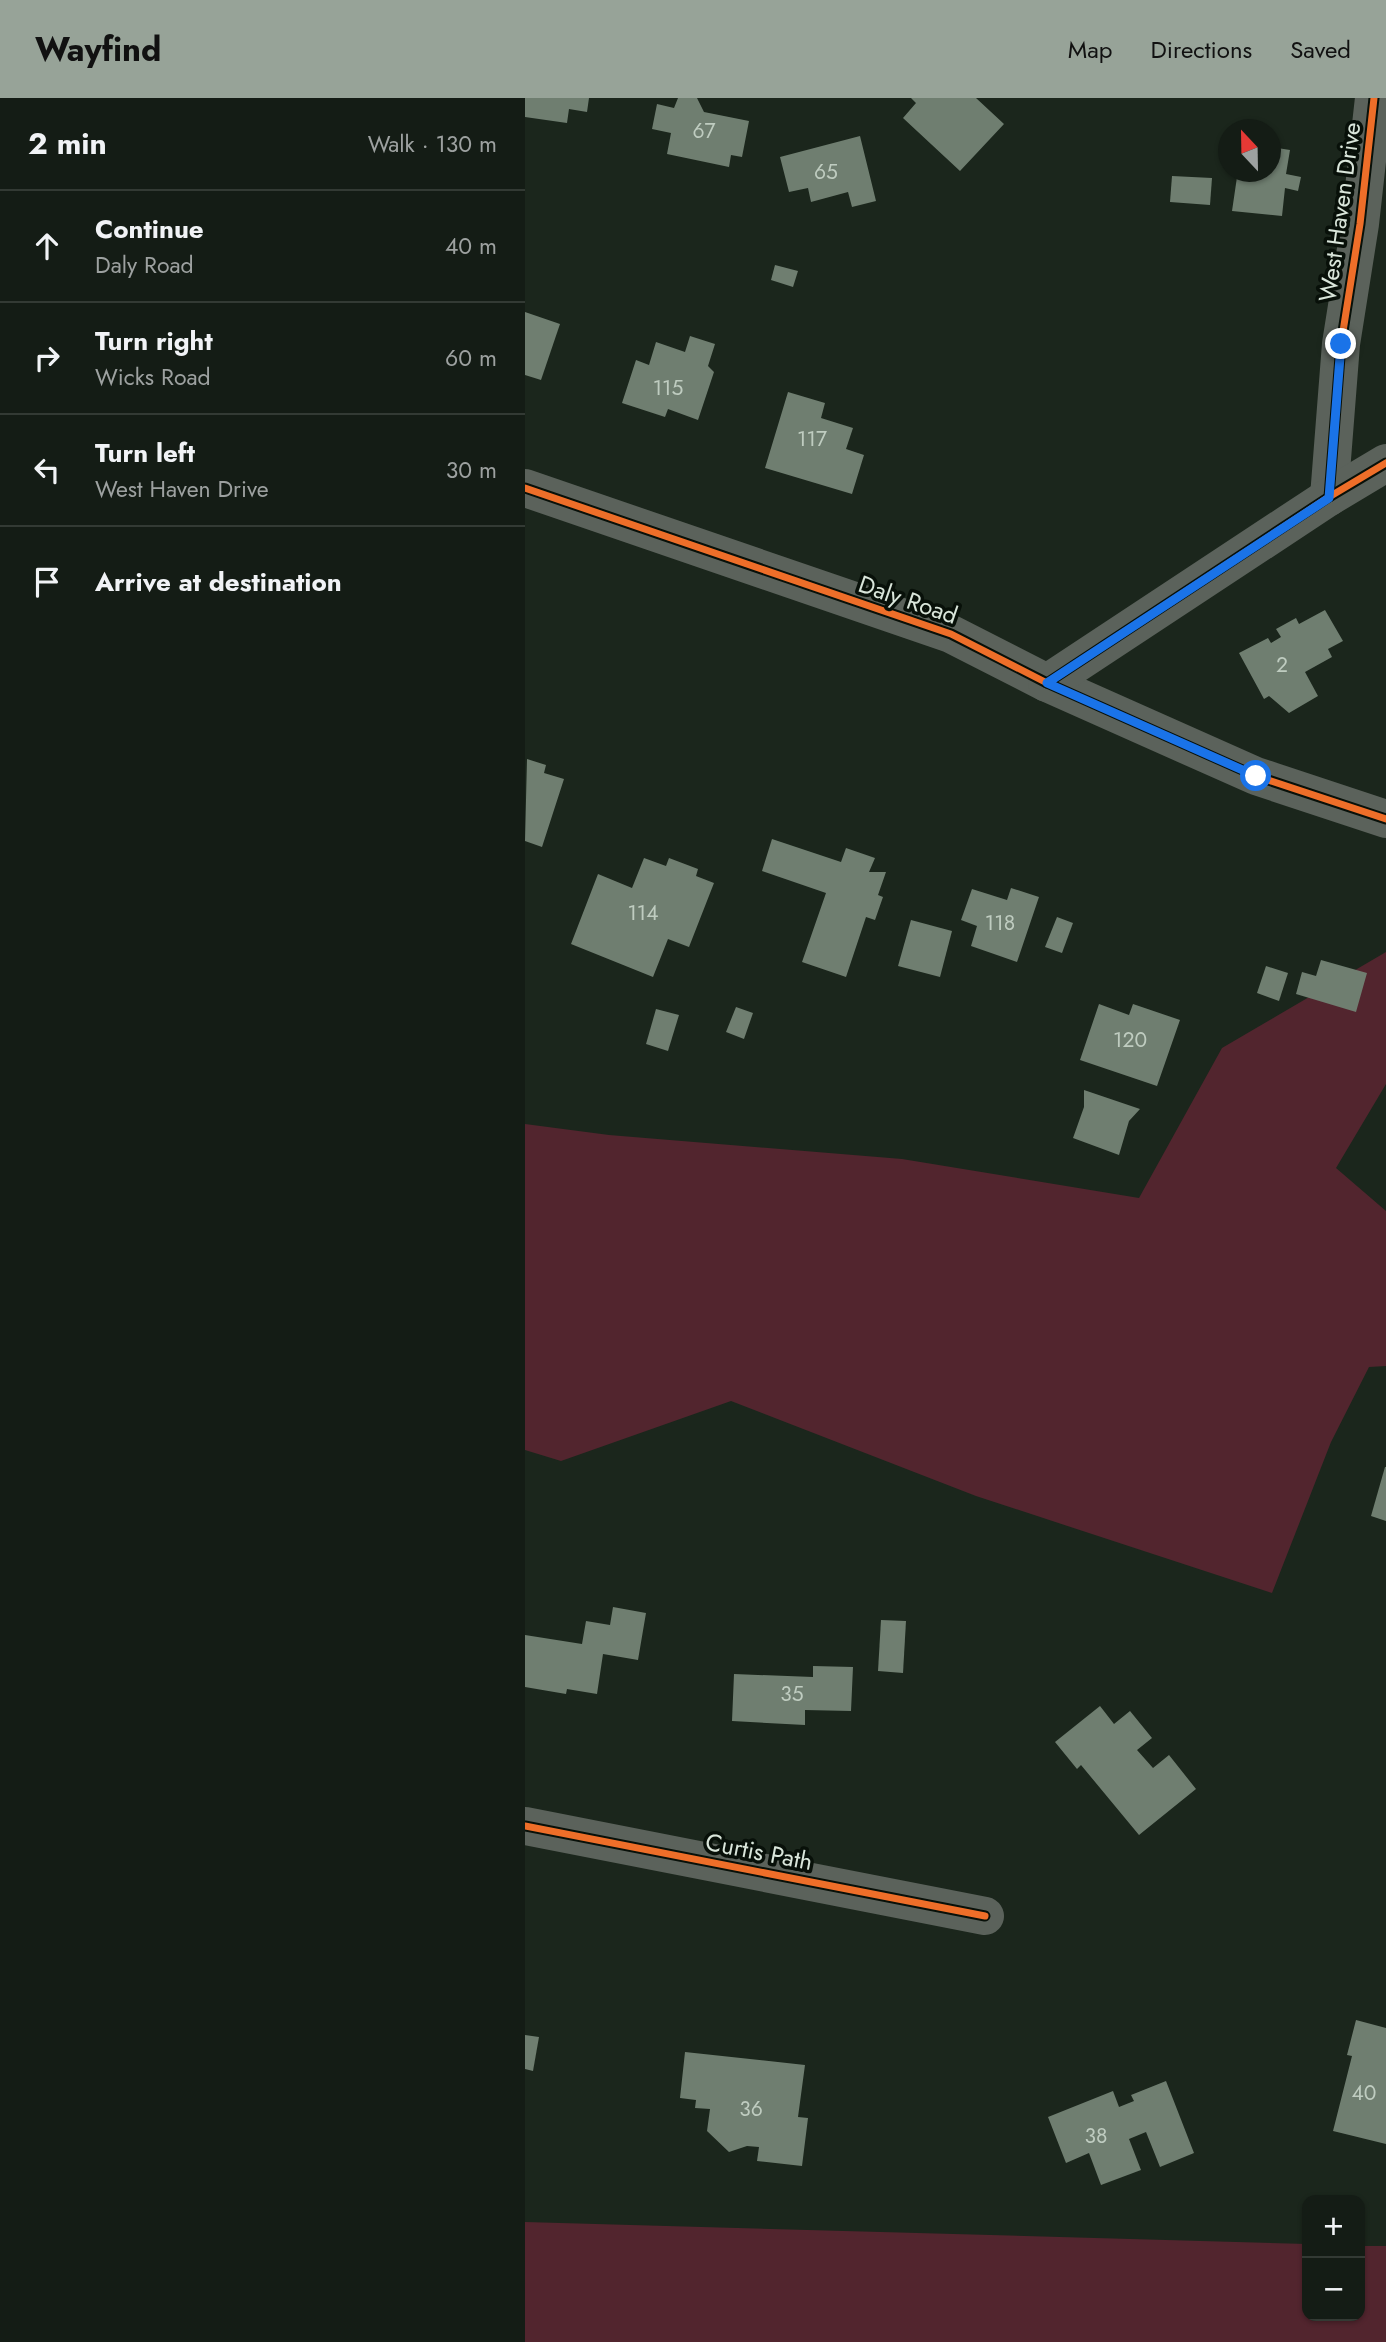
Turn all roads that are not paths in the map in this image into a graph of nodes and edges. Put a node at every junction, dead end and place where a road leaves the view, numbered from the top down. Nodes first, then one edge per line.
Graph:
1 (1374, 98) edge
2 (1386, 463) edge
3 (525, 488) edge
4 (1329, 498) junction
5 (1047, 683) junction
6 (1386, 820) edge
7 (525, 1826) edge
8 (985, 1916) dead end

1 - 4 street, West Haven Drive
2 - 4 street
3 - 5 street, Daly Road
4 - 5 street
5 - 6 street, Daly Road
7 - 8 street, Curtis Path

